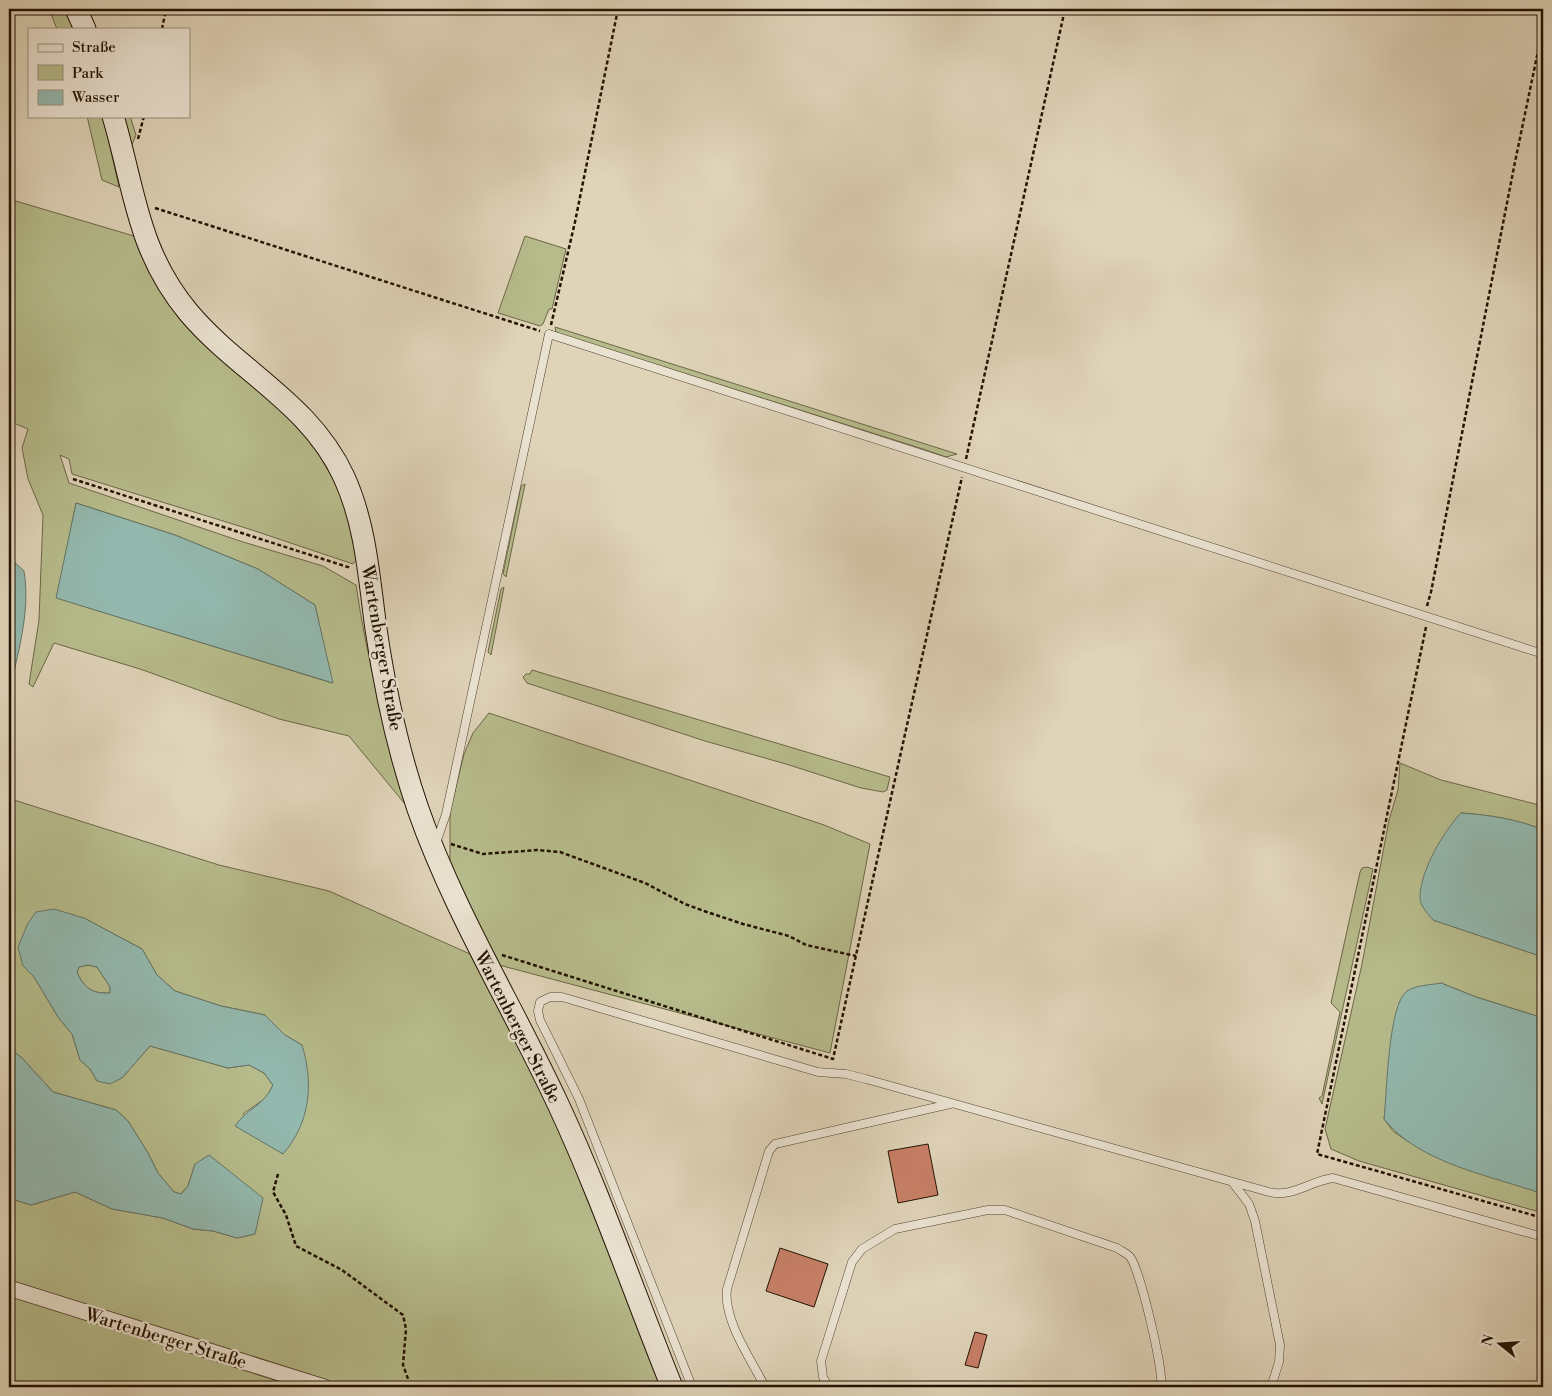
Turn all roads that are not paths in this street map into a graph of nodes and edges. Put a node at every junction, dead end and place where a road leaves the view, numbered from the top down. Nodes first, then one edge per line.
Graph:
1 (76, 9) edge
2 (84, 28) edge
3 (113, 118) edge
4 (1543, 654) edge
5 (436, 844) junction
6 (952, 1103) junction
7 (1231, 1182) junction
8 (1543, 1237) edge
9 (9, 1288) edge
10 (324, 1387) edge
11 (672, 1387) edge
12 (692, 1387) edge
13 (765, 1387) edge
14 (828, 1387) edge
15 (1161, 1387) edge
16 (1271, 1387) edge

1 - 2 main road
3 - 5 main road, Wartenberger Straße
4 - 5 lane
5 - 11 main road, Wartenberger Straße
6 - 7 lane
6 - 12 lane
6 - 13 lane
7 - 8 lane
7 - 16 lane
9 - 10 street, Wartenberger Straße
14 - 15 lane

